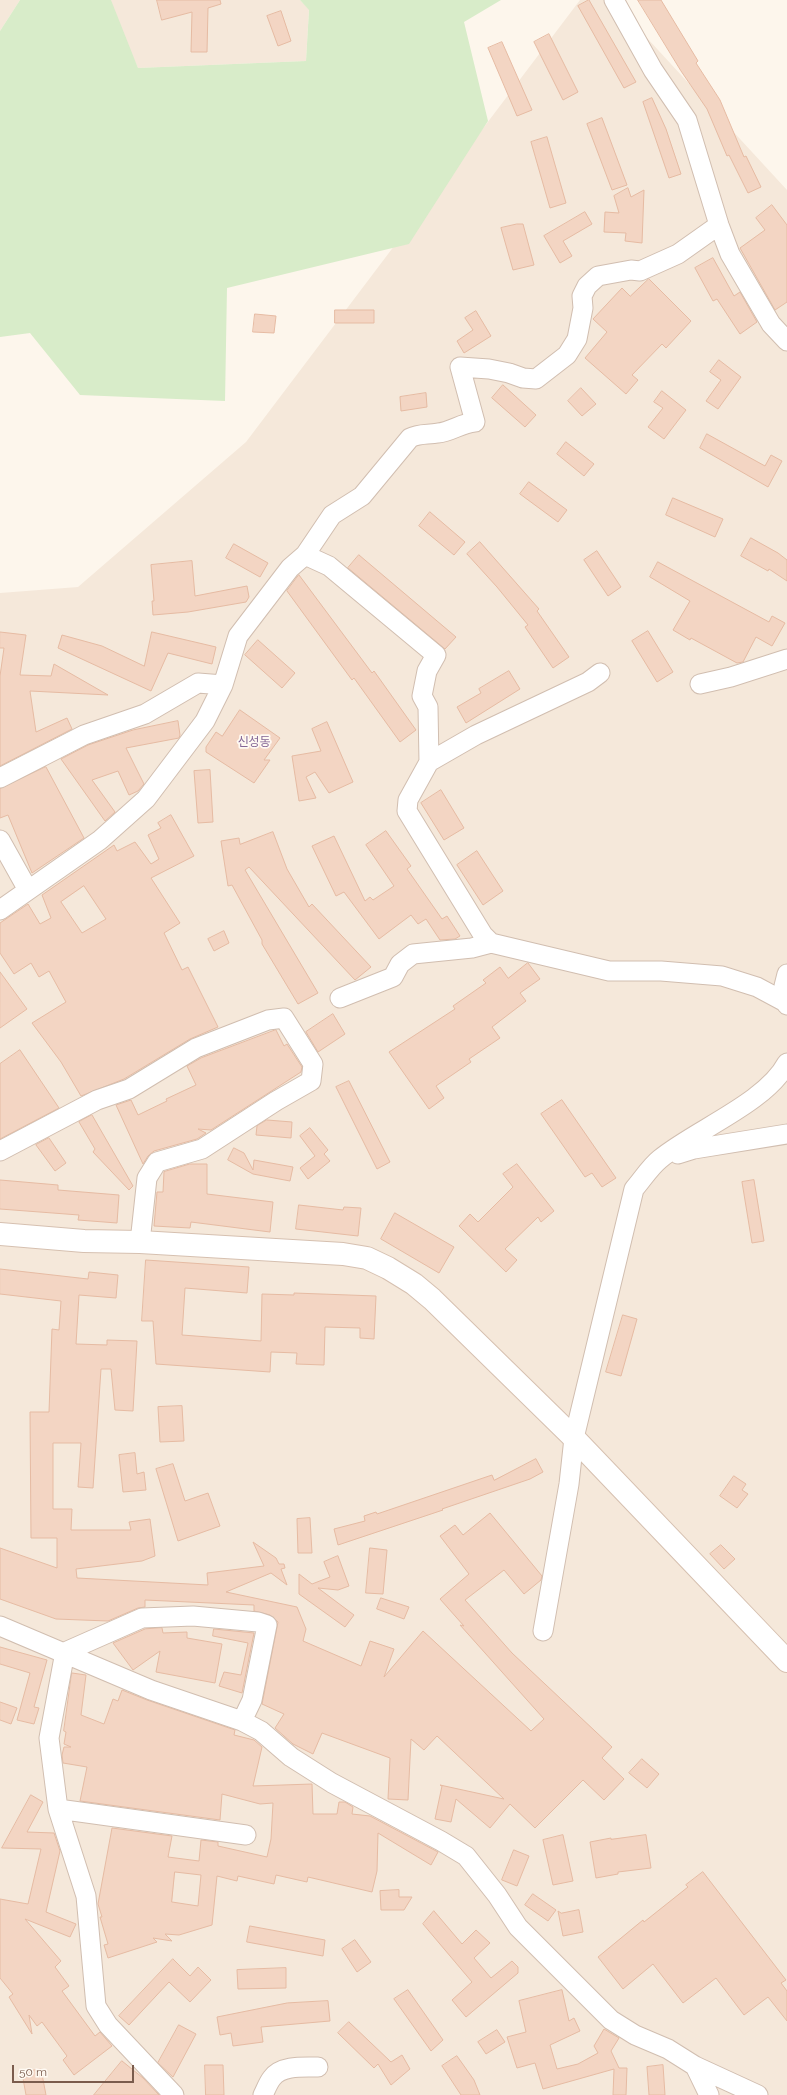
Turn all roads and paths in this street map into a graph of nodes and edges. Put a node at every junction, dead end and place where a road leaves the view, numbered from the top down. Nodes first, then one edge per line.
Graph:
1 (614, 0) edge
2 (719, 225) junction
3 (787, 342) edge
4 (306, 555) junction
5 (787, 659) edge
6 (600, 673) dead end
7 (700, 684) dead end
8 (223, 685) junction
9 (429, 762) junction
10 (0, 778) edge
11 (0, 840) edge
12 (28, 890) junction
13 (0, 910) edge
14 (491, 943) junction
15 (787, 974) edge
16 (340, 998) dead end
17 (786, 1004) edge
18 (784, 1072) edge
19 (787, 1134) edge
20 (0, 1151) edge
21 (660, 1159) junction
22 (0, 1234) edge
23 (140, 1242) junction
24 (574, 1438) junction
25 (0, 1626) edge
26 (543, 1631) dead end
27 (65, 1652) junction
28 (787, 1661) edge
29 (242, 1721) junction
30 (58, 1809) junction
31 (246, 1836) dead end
32 (695, 2066) junction
33 (318, 2067) dead end
34 (174, 2095) edge
35 (263, 2095) edge
36 (708, 2095) edge
37 (758, 2095) edge

1 - 2 street
2 - 3 street
2 - 4 street
4 - 8 street
4 - 9 street
5 - 7 street
6 - 9 street
8 - 10 street
8 - 12 street
9 - 14 street
11 - 12 street
12 - 13 street
14 - 16 street
14 - 17 street
15 - 17 street
18 - 21 street
19 - 21 street
20 - 23 street
21 - 24 street
22 - 23 street
23 - 24 street
24 - 26 street
24 - 28 street
25 - 27 street
27 - 29 street
27 - 29 street
27 - 30 street
29 - 32 street
30 - 31 street
30 - 34 street
32 - 36 street
32 - 37 street
33 - 35 street

